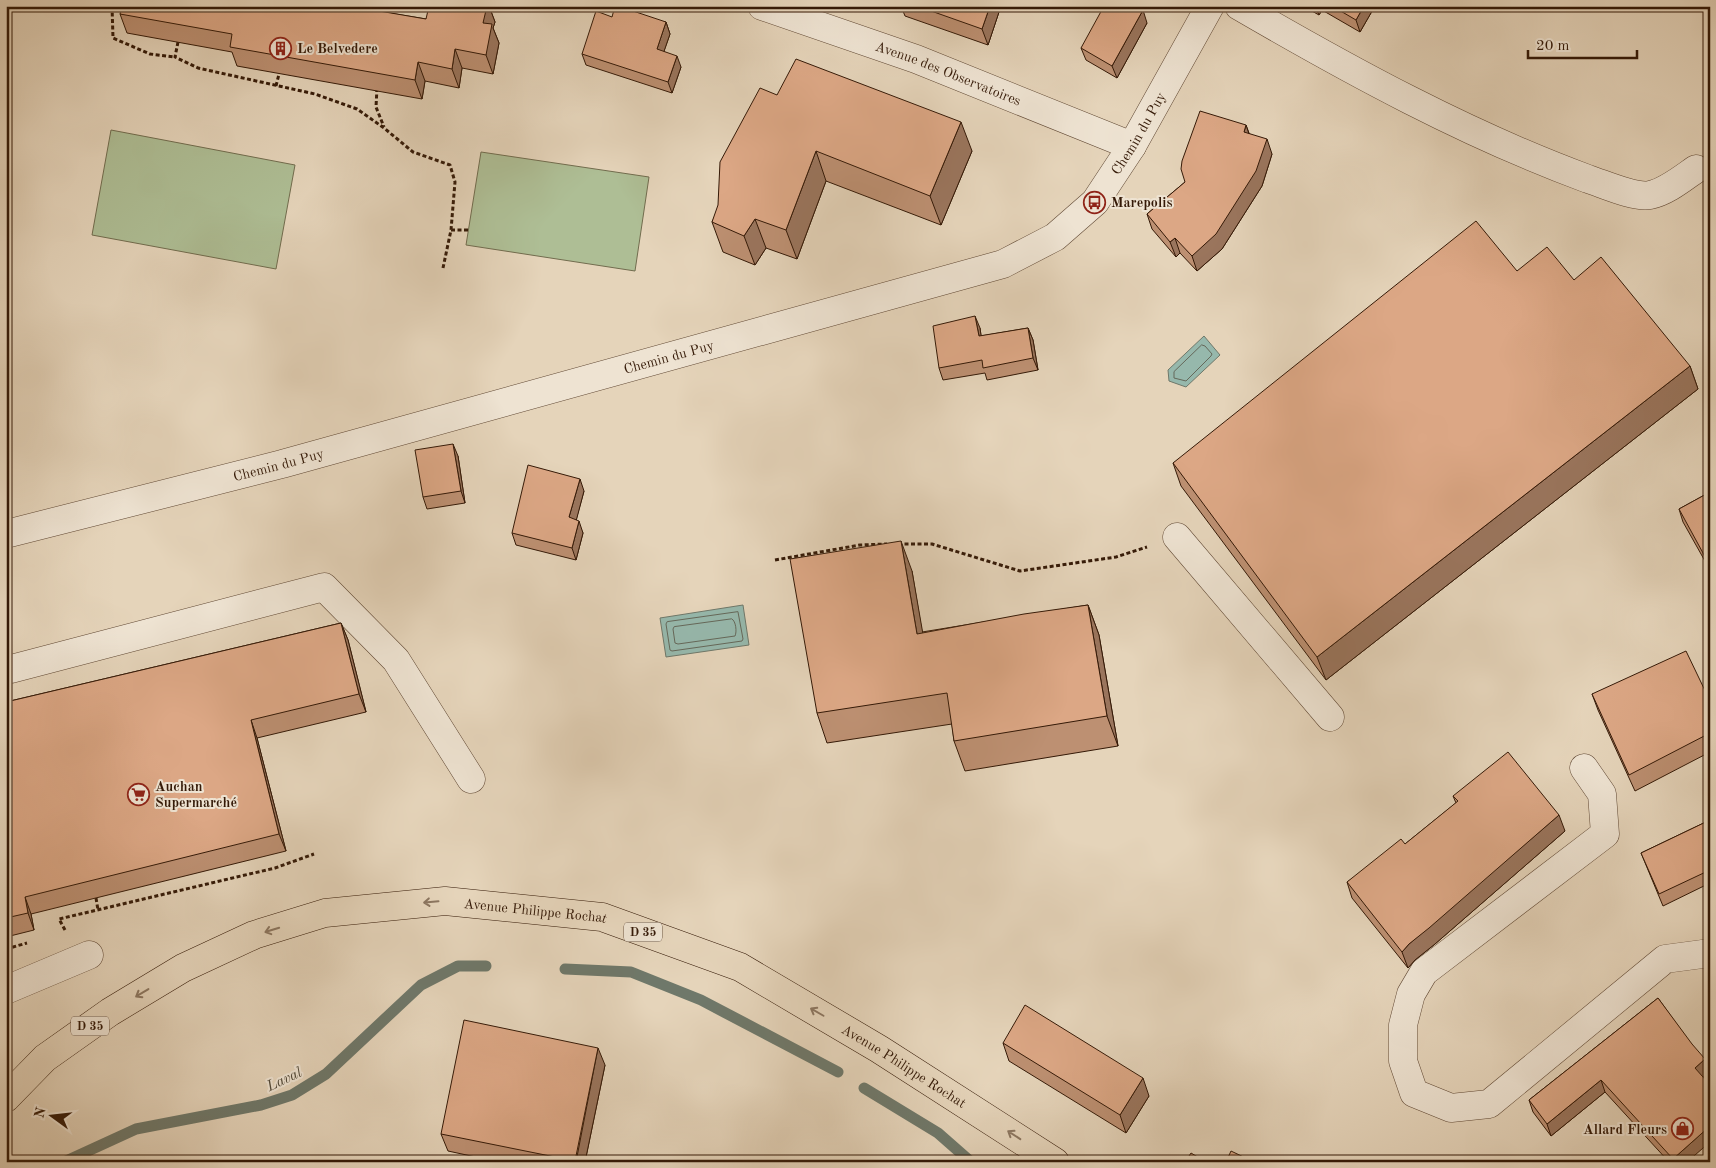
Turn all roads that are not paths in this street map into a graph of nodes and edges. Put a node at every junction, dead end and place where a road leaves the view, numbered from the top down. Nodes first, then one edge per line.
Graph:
1 (762, 6) edge
2 (1210, 6) edge
3 (1239, 6) edge
4 (1132, 146) junction
5 (1696, 169) dead end
6 (6, 534) edge
7 (1176, 537) road end
8 (11, 669) dead end
9 (1330, 717) dead end
10 (1584, 768) dead end
11 (471, 778) dead end
12 (1710, 940) edge
13 (1710, 953) edge
14 (89, 955) dead end
15 (1665, 959) junction
16 (6, 990) edge
17 (10, 1089) edge
18 (1055, 1162) edge

1 - 4 street, Avenue des Observatoires
2 - 4 street, Chemin du Puy
3 - 5 street
4 - 6 street, Chemin du Puy
7 - 9 street
8 - 11 street
10 - 15 street
12 - 15 street
13 - 15 street
14 - 16 street
18 -> 17 main road, Avenue Philippe Rochat / D 35

